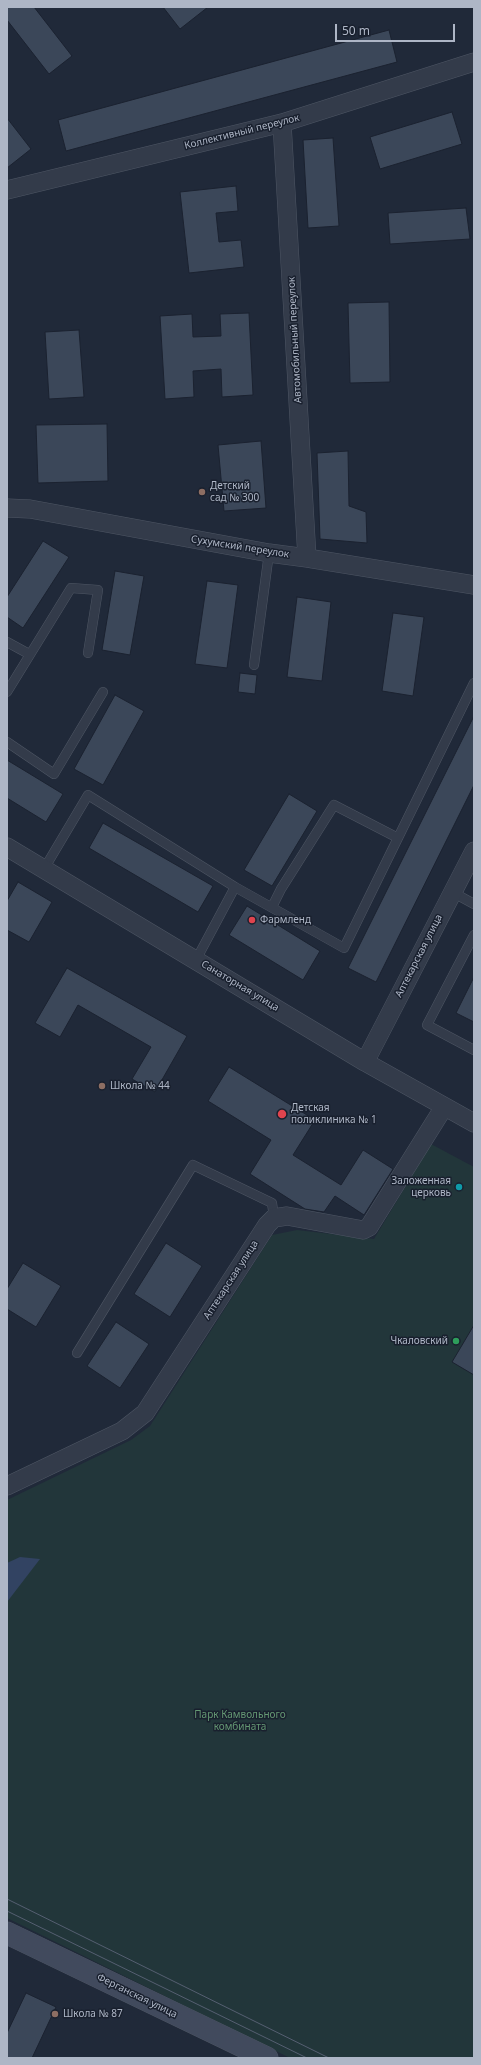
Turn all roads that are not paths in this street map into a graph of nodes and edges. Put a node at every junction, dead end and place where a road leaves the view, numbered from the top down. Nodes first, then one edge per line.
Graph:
1 (474, 62) edge
2 (282, 123) junction
3 (7, 190) edge
4 (7, 508) edge
5 (269, 553) junction
6 (307, 558) junction
7 (474, 585) edge
8 (7, 642) edge
9 (88, 653) dead end
10 (29, 654) junction
11 (254, 665) dead end
12 (474, 684) edge
13 (7, 692) edge
14 (103, 692) dead end
15 (7, 742) edge
16 (398, 838) junction
17 (7, 847) edge
18 (474, 851) edge
19 (44, 869) junction
20 (235, 887) junction
21 (452, 892) junction
22 (474, 904) edge
23 (272, 907) junction
24 (474, 935) edge
25 (196, 960) junction
26 (474, 1050) edge
27 (365, 1062) junction
28 (444, 1107) junction
29 (474, 1124) edge
30 (274, 1218) junction
31 (77, 1353) dead end
32 (7, 1486) edge
33 (7, 1933) edge
34 (267, 2058) edge

1 - 2 street, Коллективный переулок
2 - 3 street, Коллективный переулок
2 - 6 street, Автомобильный переулок
4 - 5 street, Сухумский переулок
5 - 6 street, Сухумский переулок
5 - 11 lane
6 - 7 street, Сухумский переулок
8 - 10 lane
9 - 10 lane
10 - 13 lane
12 - 16 lane
14 - 15 lane
16 - 23 lane
16 - 23 lane
17 - 19 street, Санаторная улица
18 - 21 street, Аптекарская улица
19 - 20 lane
19 - 25 street, Санаторная улица
20 - 23 lane
20 - 25 lane
21 - 22 lane
21 - 27 street, Аптекарская улица
24 - 26 lane
25 - 27 street, Санаторная улица
27 - 28 street, Санаторная улица
28 - 29 street, Санаторная улица
28 - 30 street
30 - 31 lane
30 - 32 street, Аптекарская улица
33 - 34 street, Ферганская улица

